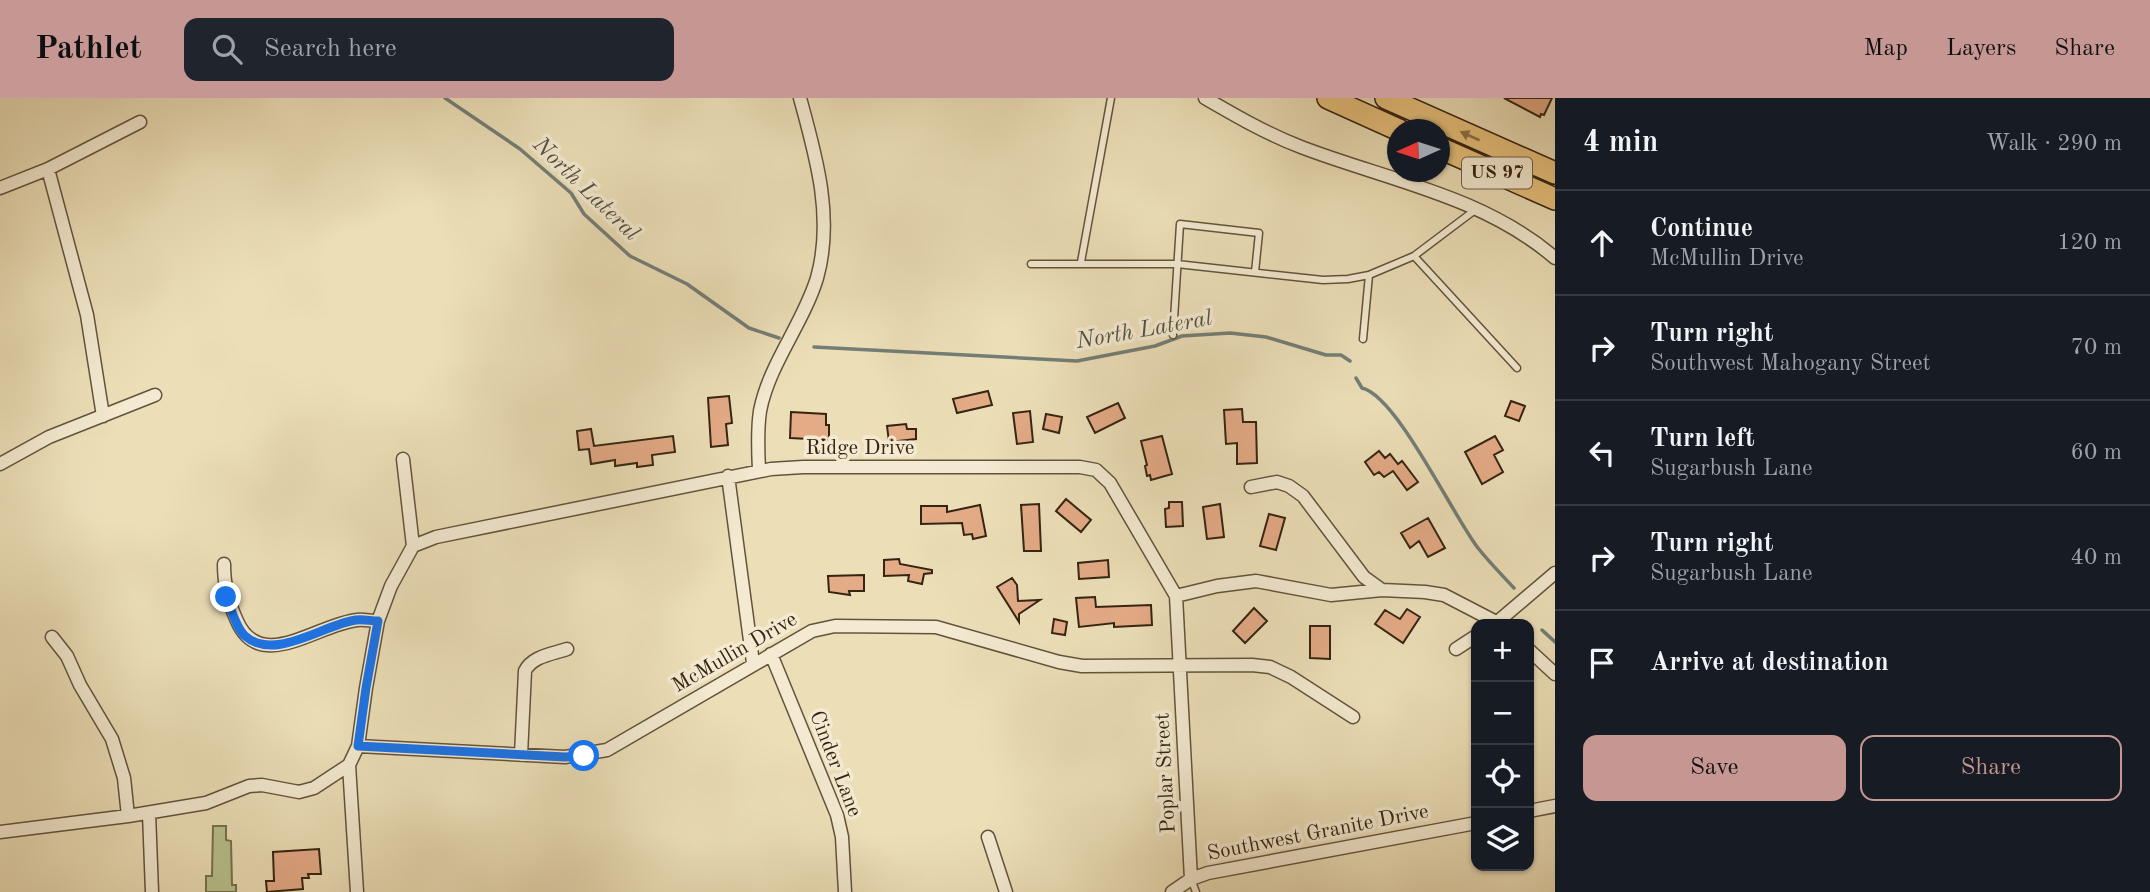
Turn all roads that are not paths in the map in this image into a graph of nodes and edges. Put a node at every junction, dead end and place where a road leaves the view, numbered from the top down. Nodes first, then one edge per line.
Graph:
1 (800, 98) edge
2 (1111, 98) edge
3 (1205, 98) edge
4 (1328, 98) edge
5 (1386, 98) edge
6 (140, 122) dead end
7 (1387, 125) edge
8 (1450, 152) edge
9 (48, 169) junction
10 (1555, 173) edge
11 (0, 188) edge
12 (1555, 199) edge
13 (1476, 209) junction
14 (1414, 256) junction
15 (1555, 258) edge
16 (1081, 262) junction
17 (1031, 264) dead end
18 (1177, 264) junction
19 (1255, 272) junction
20 (1369, 275) junction
21 (1173, 335) dead end
22 (1363, 340) dead end
23 (1517, 368) dead end
24 (155, 396) dead end
25 (103, 415) junction
26 (403, 459) dead end
27 (0, 464) edge
28 (759, 470) junction
29 (728, 476) junction
30 (1251, 487) dead end
31 (413, 546) junction
32 (224, 564) dead end
33 (1555, 573) edge
34 (1382, 590) junction
35 (1176, 596) junction
36 (1489, 619) edge
37 (1504, 619) edge
38 (378, 621) junction
39 (52, 637) dead end
40 (1471, 639) edge
41 (567, 649) dead end
42 (1456, 649) dead end
43 (771, 654) junction
44 (1534, 655) edge
45 (753, 663) junction
46 (1179, 666) junction
47 (1555, 674) edge
48 (1353, 717) dead end
49 (358, 746) junction
50 (521, 755) junction
51 (349, 765) junction
52 (1555, 806) edge
53 (1534, 810) edge
54 (149, 813) junction
55 (128, 816) junction
56 (1471, 824) edge
57 (0, 832) edge
58 (988, 837) dead end
59 (1191, 879) junction
60 (152, 892) edge
61 (357, 892) edge
62 (845, 892) edge
63 (1006, 892) edge
64 (1171, 892) edge
65 (1196, 892) edge

1 - 28 street
2 - 16 lane
3 - 13 street
4 - 7 highway
10 -> 5 highway, US 97
6 - 9 street
8 - 12 highway, US 97
9 - 11 street
9 - 25 street
13 - 14 lane
13 - 15 street
14 - 20 lane
14 - 23 lane
16 - 17 lane
16 - 18 lane
18 - 19 lane
18 - 19 lane
18 - 21 lane
19 - 20 lane
20 - 22 lane
24 - 25 street
25 - 27 street
26 - 31 street
28 - 29 street, Ridge Drive
28 - 35 street, Ridge Drive
29 - 31 street, Ridge Drive
29 - 45 street
30 - 34 street
31 - 38 street
32 - 38 street
33 - 37 street
34 - 35 street
34 - 36 street
35 - 46 street, Ridge Drive
38 - 49 street
39 - 55 street
40 - 42 street
41 - 50 street
43 - 45 street, McMullin Drive
43 - 46 street, McMullin Drive
43 - 62 street, Cinder Lane
44 - 47 street
45 - 50 street, McMullin Drive
46 - 48 street, McMullin Drive
46 - 59 street, Poplar Street
49 - 50 street, McMullin Drive
49 - 51 street
51 - 54 street
51 - 61 street
52 - 53 street
54 - 55 street
54 - 60 street
55 - 57 street
56 - 59 street, Southwest Granite Drive
58 - 63 street
59 - 64 street, Southwest Granite Drive
59 - 65 lane

